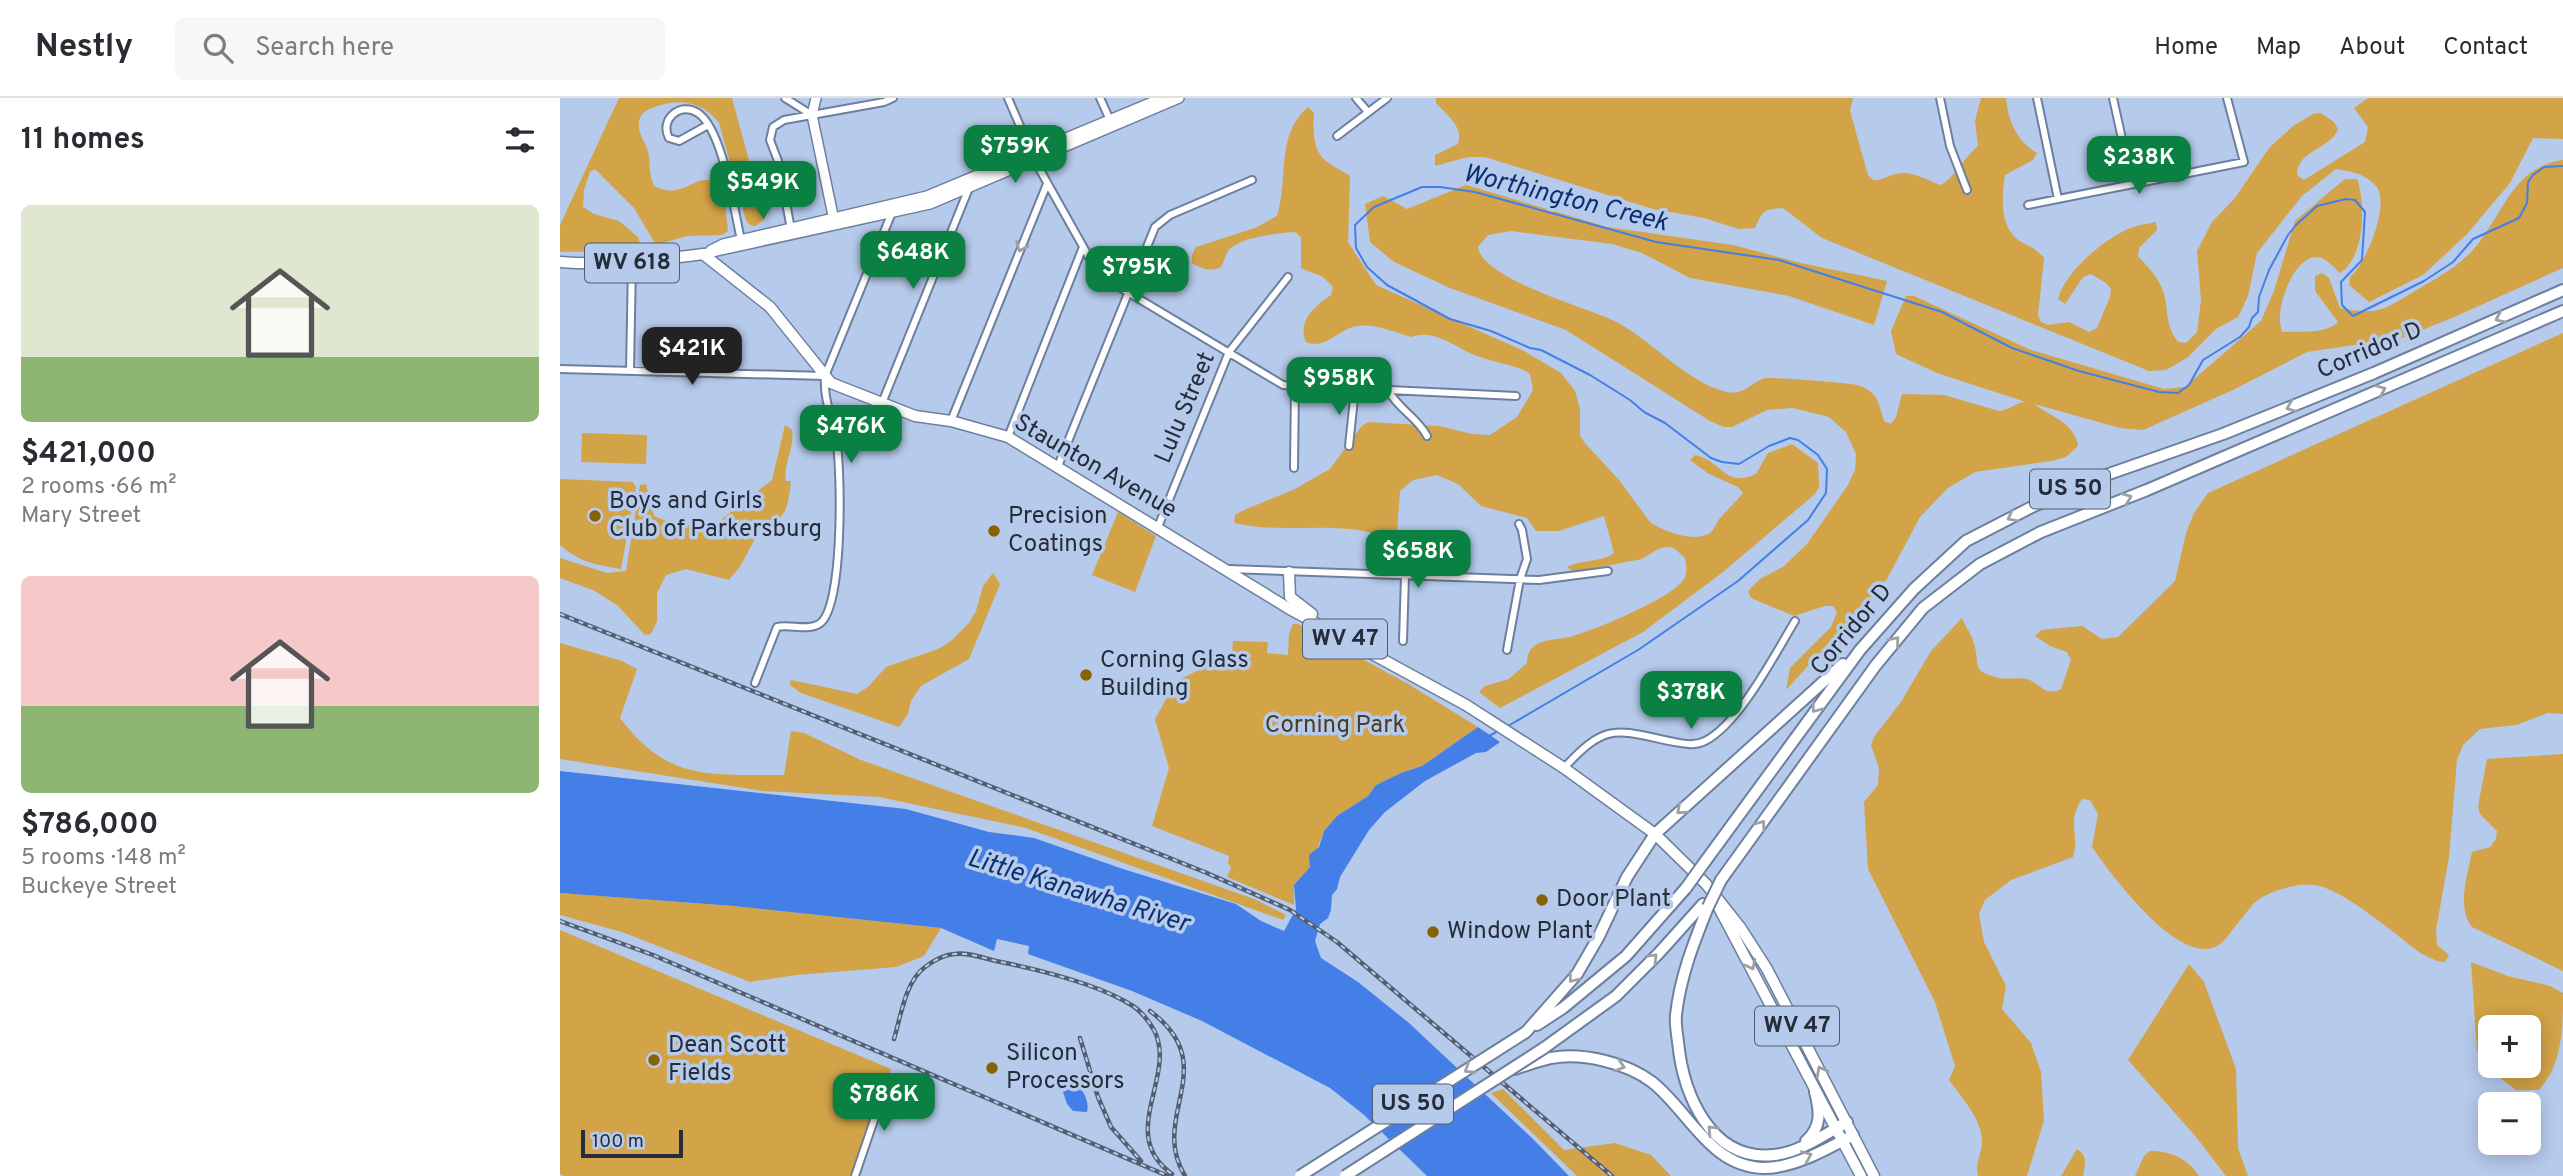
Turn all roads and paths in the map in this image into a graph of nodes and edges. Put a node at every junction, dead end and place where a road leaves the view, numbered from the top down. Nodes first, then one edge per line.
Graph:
1 (785, 98) edge
2 (816, 98) edge
3 (893, 98) edge
4 (1008, 98) edge
5 (1100, 98) edge
6 (1162, 98) edge
7 (1179, 98) edge
8 (1356, 98) edge
9 (1387, 98) edge
10 (1940, 98) edge
11 (2037, 98) edge
12 (2113, 98) edge
13 (2227, 98) edge
14 (1368, 113) junction
15 (812, 115) junction
16 (1110, 120) junction
17 (708, 125) junction
18 (1338, 136) dead end
19 (1033, 157) junction
20 (1252, 180) dead end
21 (1047, 184) junction
22 (2132, 184) junction
23 (969, 188) junction
24 (1967, 190) dead end
25 (2058, 199) junction
26 (2028, 205) dead end
27 (893, 210) junction
28 (835, 223) junction
29 (791, 230) junction
30 (741, 240) junction
31 (1083, 247) junction
32 (703, 254) junction
33 (560, 262) edge
34 (632, 263) junction
35 (1288, 277) dead end
36 (2563, 290) edge
37 (1128, 291) junction
38 (2563, 311) edge
39 (1229, 352) junction
40 (560, 369) edge
41 (630, 371) junction
42 (825, 376) junction
43 (1295, 386) junction
44 (1355, 389) junction
45 (1388, 390) junction
46 (1516, 396) dead end
47 (882, 403) junction
48 (951, 421) junction
49 (1427, 436) dead end
50 (1008, 437) junction
51 (1349, 446) dead end
52 (1058, 466) junction
53 (1294, 468) dead end
54 (1519, 524) dead end
55 (1158, 527) junction
56 (1226, 569) junction
57 (1289, 572) junction
58 (1608, 572) dead end
59 (1405, 576) junction
60 (1520, 579) junction
61 (1288, 586) junction
62 (1276, 600) junction
63 (1795, 621) dead end
64 (1403, 641) dead end
65 (1352, 642) junction
66 (1507, 650) dead end
67 (1860, 650) junction
68 (755, 682) dead end
69 (1564, 768) junction
70 (1655, 834) junction
71 (1706, 884) junction
72 (1705, 905) junction
73 (1526, 1032) junction
74 (1512, 1070) junction
75 (887, 1082) dead end
76 (1815, 1092) junction
77 (1847, 1122) junction
78 (1835, 1129) junction
79 (1853, 1135) junction
80 (1842, 1141) junction
81 (1796, 1149) junction
82 (855, 1176) edge
83 (1300, 1176) edge
84 (1345, 1176) edge
85 (1861, 1176) edge
86 (1874, 1176) edge

1 - 15 street
2 - 15 main road
3 - 15 street
4 - 19 street
5 - 16 street
6 - 16 main road, WV 618
7 - 19 main road, WV 618
8 - 14 street
9 - 14 street
10 - 24 street
11 - 25 street
12 - 22 street
13 - 22 street
14 - 18 street
15 - 28 main road
15 - 29 street
16 - 19 main road, WV 618
17 - 17 street
17 - 30 street
19 - 21 street
19 - 23 main road, WV 618
19 - 27 main road, WV 618
20 - 37 street
21 - 31 street
21 -> 48 street
22 - 25 street
23 - 27 main road, WV 618
23 - 47 street
25 - 26 street
27 - 28 main road, WV 618
27 - 42 street
28 - 29 main road, WV 618
28 - 32 main road, WV 618
29 - 30 main road, WV 618
30 - 32 main road, WV 618
31 - 37 street
31 - 50 street
32 - 34 main road, WV 618
32 - 42 main road, Staunton Avenue / WV 47
33 - 34 main road, WV 618
34 - 41 street
35 - 39 street, Lulu Street
36 -> 67 highway, Corridor D / US 50
37 - 39 street
37 - 52 street
72 -> 38 highway, Corridor D / US 50, bridge
39 - 43 street
39 - 55 street, Lulu Street
40 - 41 street
41 - 42 street
42 - 47 main road, Staunton Avenue / WV 47
42 - 68 street
43 - 44 street
43 - 53 street
44 - 45 street
44 - 51 street
45 - 46 street
45 - 49 street
47 - 48 main road, Staunton Avenue / WV 47
48 - 50 main road, Staunton Avenue / WV 47
50 - 52 main road, Staunton Avenue / WV 47
52 - 55 main road, Staunton Avenue / WV 47
54 - 60 street
55 - 56 main road, Staunton Avenue / WV 47
56 - 57 street, Staunton Avenue
56 - 62 main road, Staunton Avenue / WV 47
57 - 59 street, Staunton Avenue
57 - 61 main road
58 - 60 street, Staunton Avenue
59 - 60 street, Staunton Avenue
59 - 64 street
60 - 66 street
61 - 62 main road
61 - 65 main road
62 - 65 main road, Staunton Avenue / WV 47
63 - 69 street
65 - 69 main road, Staunton Avenue / WV 47
67 -> 70 highway
67 -> 73 highway, Corridor D / US 50, bridge
69 - 70 main road, Staunton Avenue / WV 47
70 - 71 main road, Staunton Avenue / WV 47
70 -> 73 highway
71 -> 76 main road, Staunton Avenue / WV 47
77 -> 71 main road, Staunton Avenue / WV 47
74 -> 72 highway, US 50, bridge
81 -> 72 highway
73 -> 83 highway, Corridor D / US 50, bridge
74 -> 80 highway
74 - 84 highway, US 50, bridge
75 - 82 street
76 - 78 main road, Staunton Avenue / WV 47
76 - 81 highway
77 - 78 highway
77 - 79 main road, Staunton Avenue / WV 47
78 - 80 main road, Staunton Avenue / WV 47
78 - 81 highway
79 - 80 highway
79 - 86 main road, Staunton Avenue / WV 47
80 - 85 main road, Staunton Avenue / WV 47

